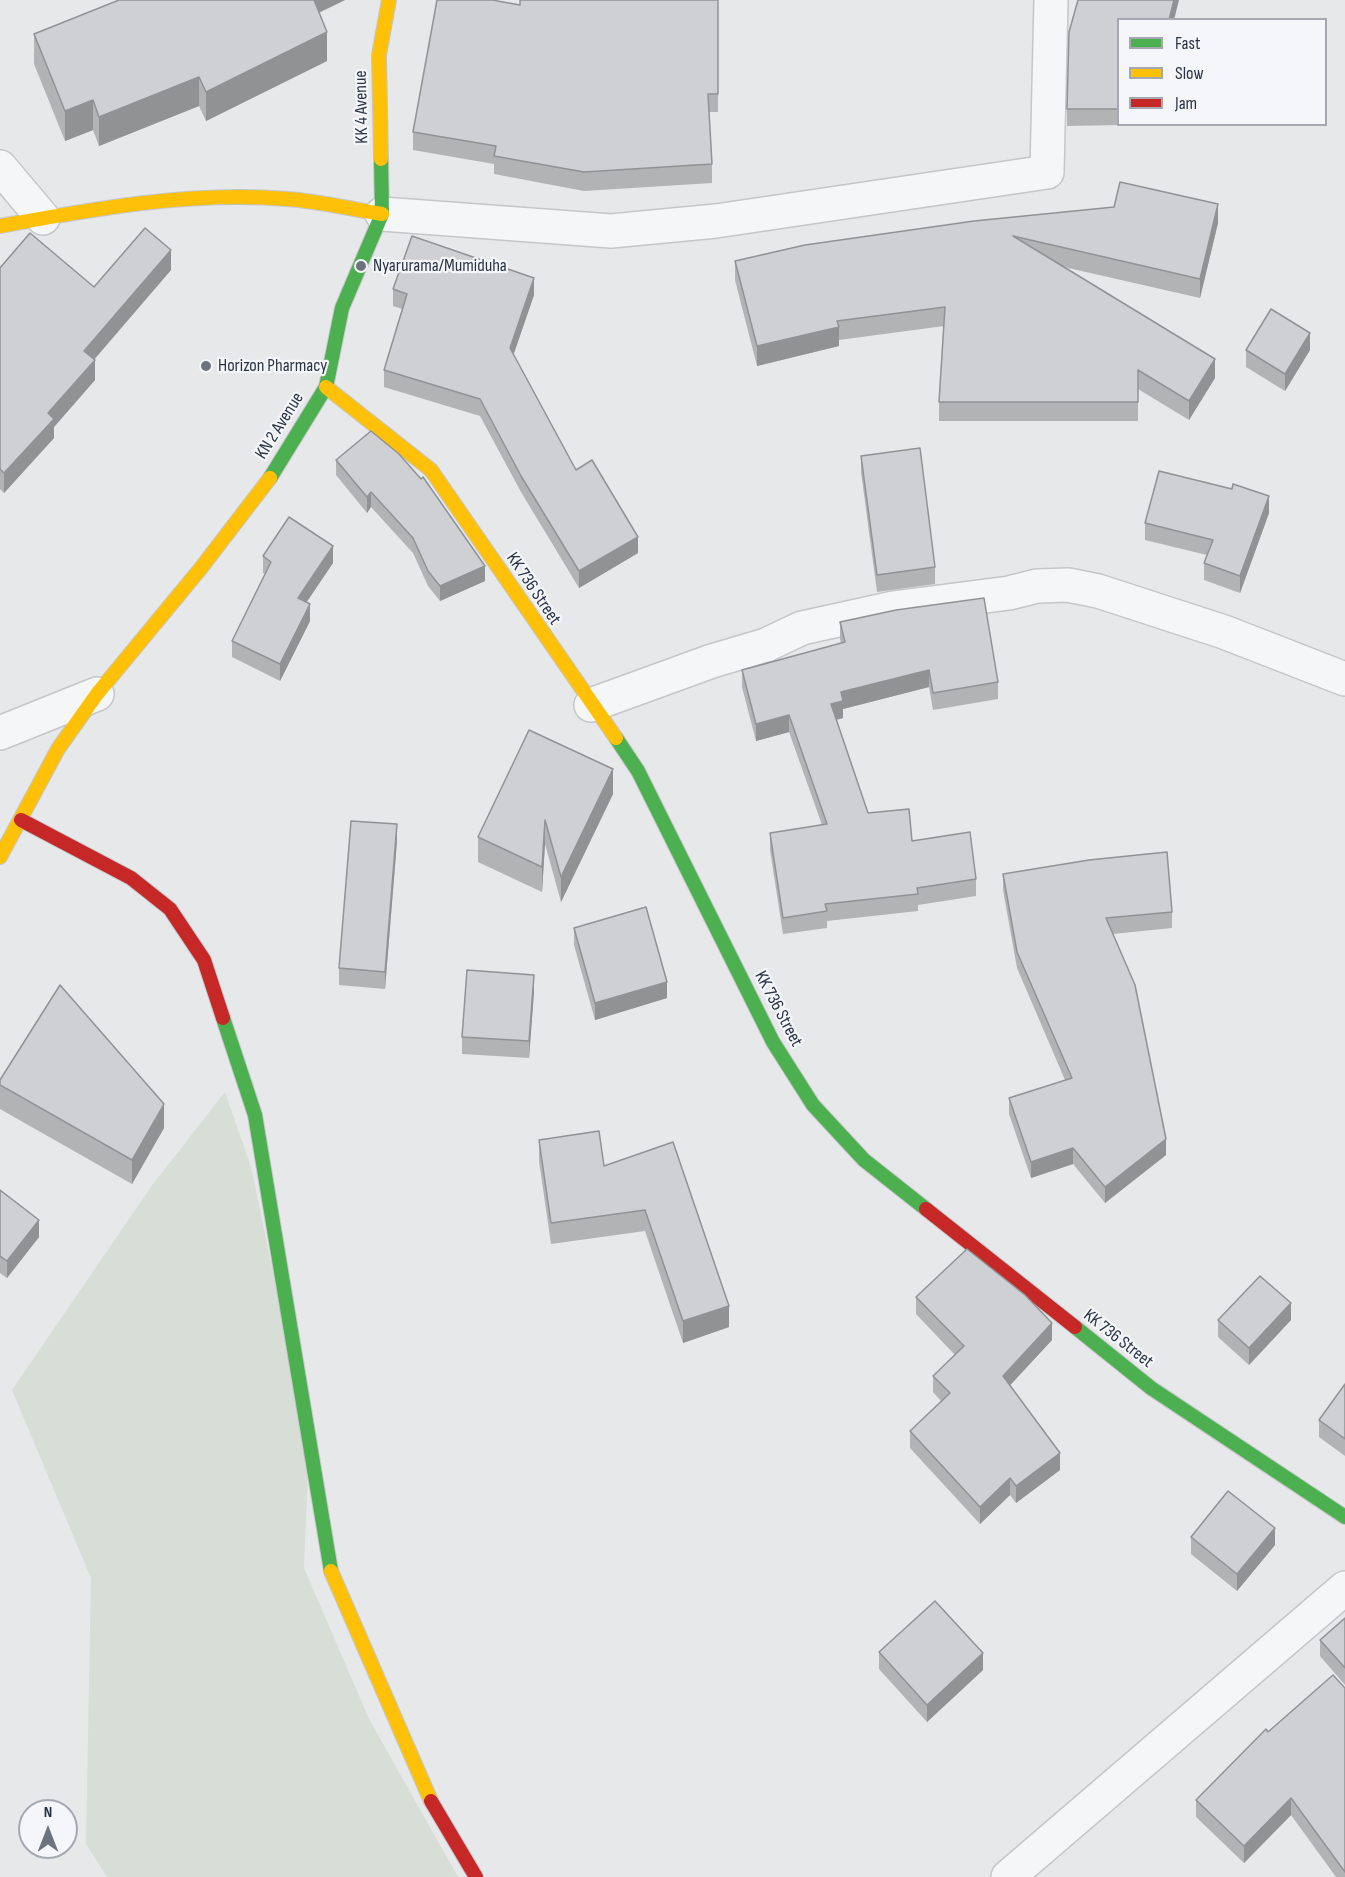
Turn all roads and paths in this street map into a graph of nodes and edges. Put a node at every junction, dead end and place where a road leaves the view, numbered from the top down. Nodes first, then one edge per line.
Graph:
1 (389, 0) edge
2 (1051, 0) edge
3 (0, 167) edge
4 (382, 214) junction
5 (43, 218) junction
6 (0, 226) edge
7 (326, 387) junction
8 (1345, 679) edge
9 (97, 694) junction
10 (591, 705) junction
11 (0, 733) edge
12 (21, 820) junction
13 (0, 857) edge
14 (1345, 1517) edge
15 (1345, 1588) edge
16 (476, 1877) edge
17 (1008, 1877) edge

1 - 4 street, KK 4 Avenue
2 - 4 street
3 - 5 street
4 - 5 street
4 - 7 street, KN 2 Avenue
5 - 6 street
7 - 9 street, KN 2 Avenue
7 - 10 street, KK 736 Street
8 - 10 street
9 - 11 street
9 - 12 street, KN 2 Avenue
10 - 14 street, KK 736 Street
12 - 13 street, KN 2 Avenue
12 - 16 street
15 - 17 street

